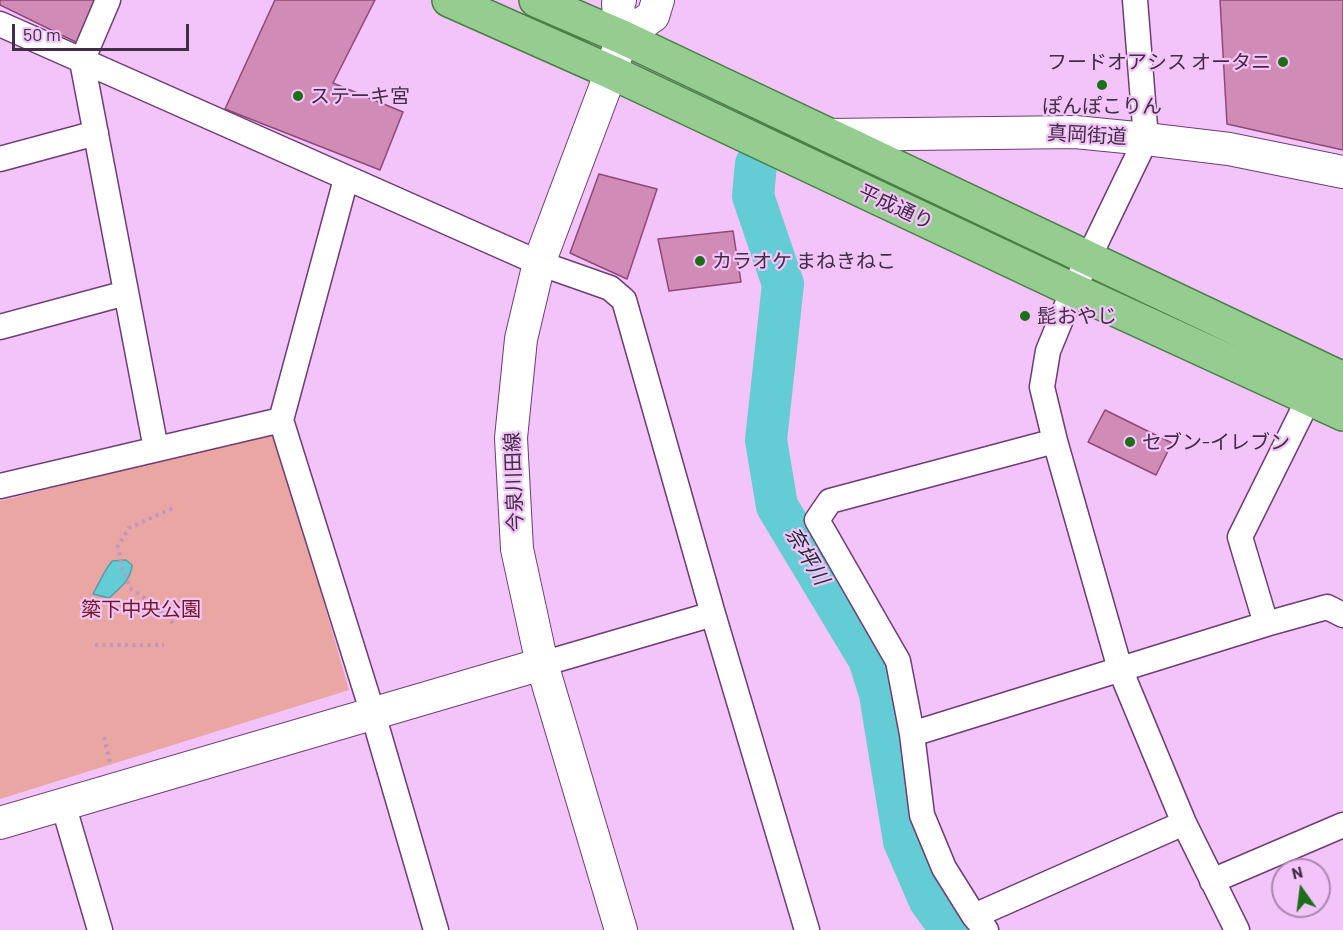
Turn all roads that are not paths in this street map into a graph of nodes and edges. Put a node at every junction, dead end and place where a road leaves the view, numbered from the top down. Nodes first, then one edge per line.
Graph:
1 (108, 0) edge
2 (449, 0) edge
3 (536, 0) edge
4 (620, 0) edge
5 (658, 0) edge
6 (1135, 0) edge
7 (0, 24) edge
8 (622, 37) junction
9 (82, 61) junction
10 (611, 72) junction
11 (96, 133) junction
12 (828, 135) junction
13 (1146, 139) junction
14 (0, 159) edge
15 (1343, 172) edge
16 (346, 179) junction
17 (1087, 258) junction
18 (539, 263) junction
19 (1072, 290) junction
20 (126, 293) junction
21 (0, 327) edge
22 (1343, 379) edge
23 (1309, 398) junction
24 (1343, 414) edge
25 (281, 420) junction
26 (1055, 441) junction
27 (156, 449) junction
28 (0, 486) edge
29 (713, 614) junction
30 (1343, 615) edge
31 (1266, 624) junction
32 (542, 664) junction
33 (1120, 669) junction
34 (373, 714) junction
35 (912, 734) junction
36 (63, 804) junction
37 (0, 823) edge
38 (1184, 823) junction
39 (1343, 825) edge
40 (1212, 881) junction
41 (980, 923) edge
42 (100, 930) edge
43 (436, 930) edge
44 (621, 930) edge
45 (807, 930) edge
46 (1237, 930) edge

1 - 9 street
2 - 10 main road, 平成通り
3 - 8 main road, 平成通り
4 - 8 street, 今泉川田線
5 - 8 street
6 - 13 street
7 - 9 street
8 - 10 street, 今泉川田線
8 - 12 main road, 平成通り
9 - 11 street
9 - 16 street
10 - 18 street, 今泉川田線
10 - 19 main road, 平成通り
11 - 14 street
11 - 20 street
12 - 13 street, 真岡街道
12 - 17 main road, 平成通り
13 - 15 street, 真岡街道
13 - 17 street
16 - 18 street
16 - 25 street
17 - 19 street
17 - 22 main road, 平成通り
18 - 29 street
18 - 32 street, 今泉川田線
19 - 23 main road, 平成通り
19 - 26 street
20 - 21 street
20 - 27 street
23 - 24 main road, 平成通り
23 - 31 street
25 - 27 street
25 - 34 street
26 - 33 street
26 - 35 street
27 - 28 street
29 - 32 street
29 - 45 street
30 - 31 street
31 - 33 street
32 - 34 street
32 - 44 street, 今泉川田線
33 - 35 street
33 - 38 street
34 - 36 street
34 - 43 street
35 - 41 street
36 - 37 street
36 - 42 street
38 - 40 street
38 - 41 street
39 - 40 street
40 - 46 street

